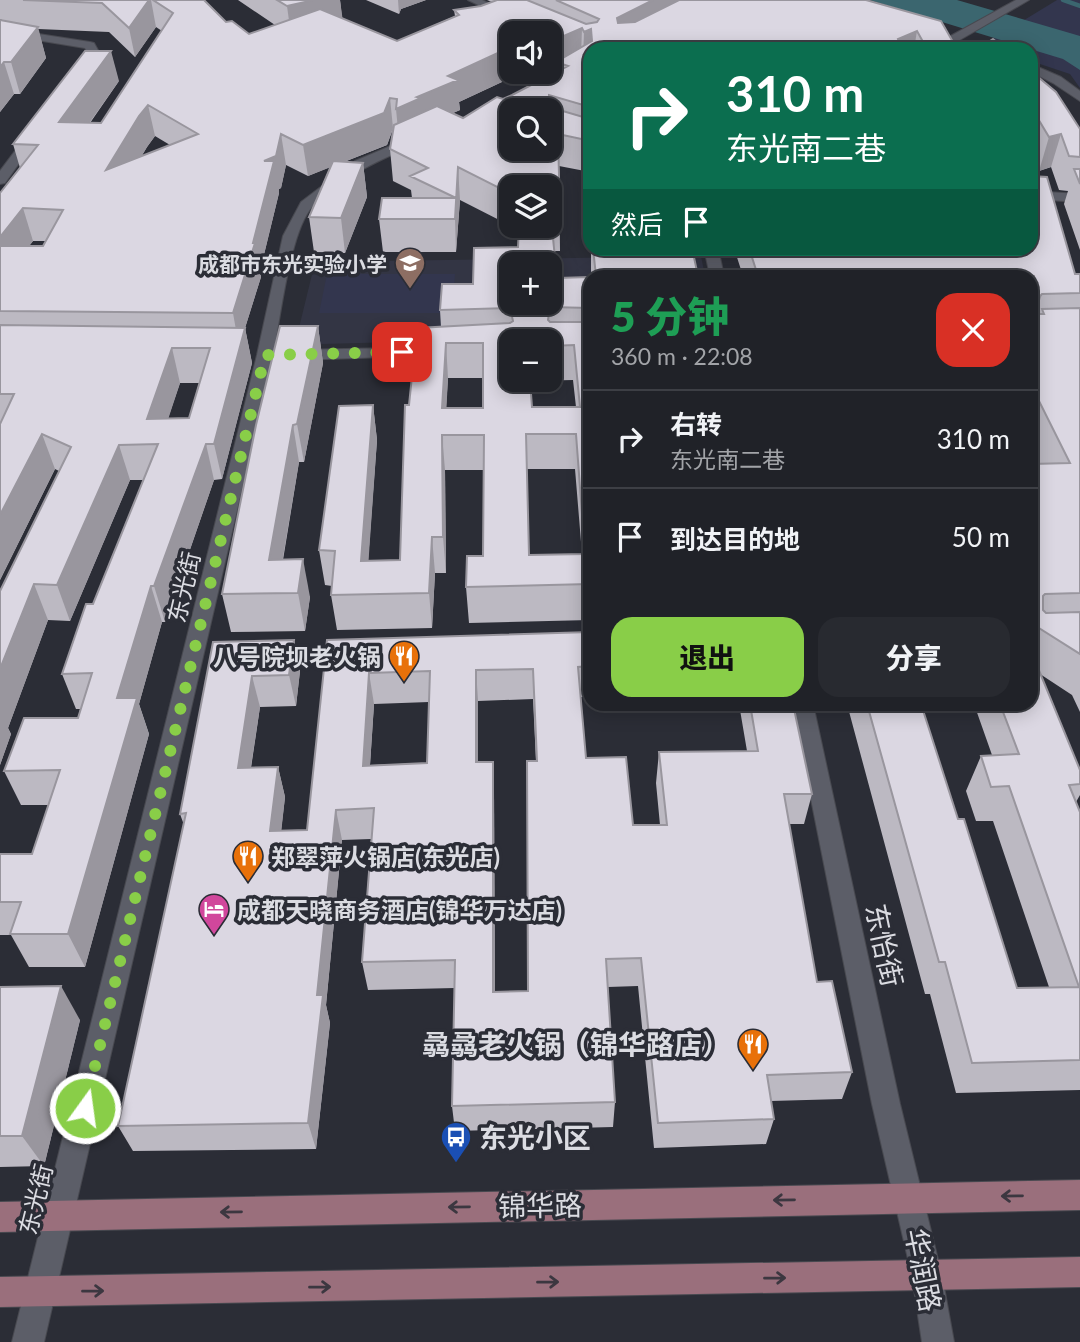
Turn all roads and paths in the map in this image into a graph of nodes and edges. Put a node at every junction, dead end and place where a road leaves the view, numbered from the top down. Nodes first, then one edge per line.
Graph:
1 (473, 0) edge
2 (1023, 0) edge
3 (521, 21) edge
4 (912, 30) edge
5 (0, 32) edge
6 (953, 39) junction
7 (958, 42) edge
8 (1038, 71) edge
9 (69, 85) edge
10 (1080, 97) edge
11 (45, 118) edge
12 (432, 132) edge
13 (2, 175) edge
14 (1038, 195) edge
15 (1080, 198) edge
16 (456, 351) edge
17 (258, 355) junction
18 (371, 654) edge
19 (248, 656) edge
20 (803, 711) edge
21 (1080, 1195) edge
22 (910, 1198) junction
23 (58, 1216) junction
24 (0, 1217) edge
25 (1080, 1272) edge
26 (927, 1276) junction
27 (0, 1292) edge
28 (40, 1292) junction
29 (28, 1342) edge
30 (938, 1342) edge

1 - 3 street
2 - 6 street
4 - 6 street
5 - 9 street
6 - 7 street
8 - 10 street
11 - 13 street
12 - 17 street, 东光街
14 - 15 street
16 - 17 street
17 - 23 street, 东光街
18 - 19 street
20 - 22 street, 东怡街
21 -> 22 main road, 锦华路
22 -> 23 main road, 锦华路
22 - 26 street, 华润路
23 - 24 main road, 锦华路
23 - 28 street, 东光街
25 - 26 main road
28 -> 26 main road
26 - 30 street, 华润路
27 - 28 main road
28 - 29 street, 东光街

